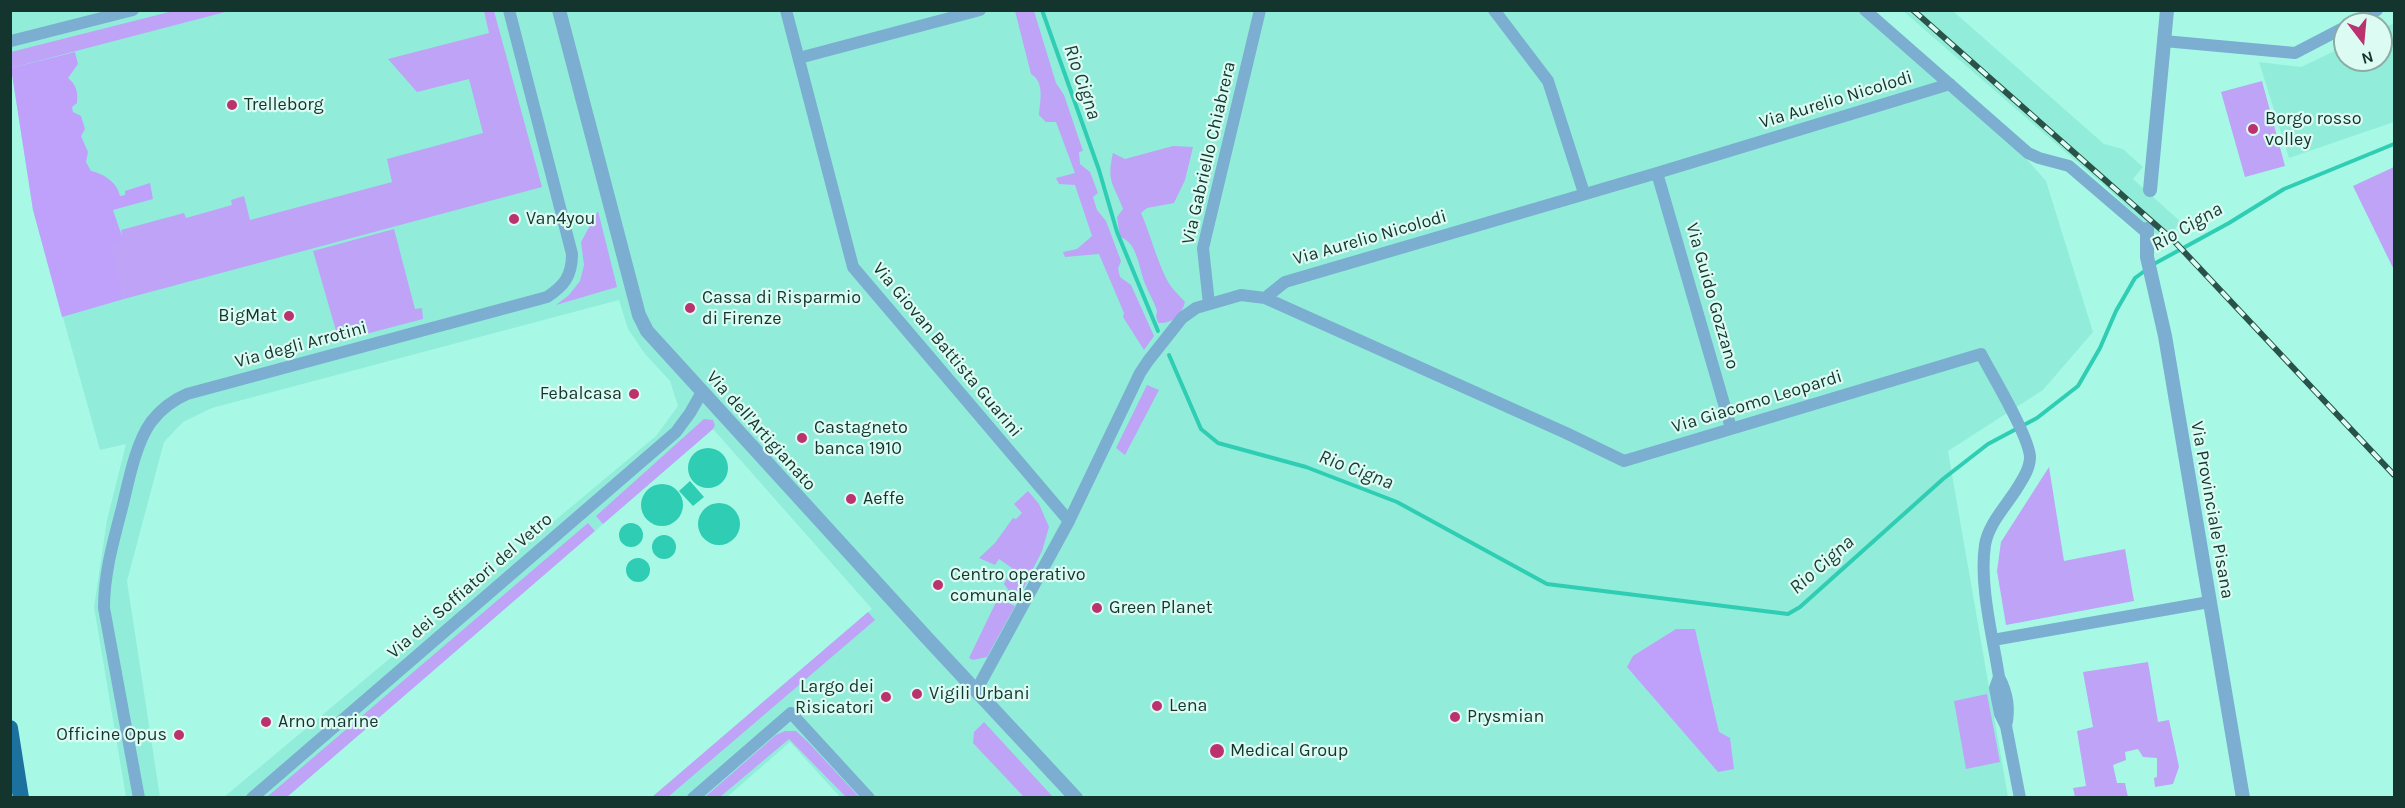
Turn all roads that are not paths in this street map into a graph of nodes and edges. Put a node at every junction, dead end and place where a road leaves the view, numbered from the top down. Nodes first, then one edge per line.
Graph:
1 (133, 10) edge
2 (509, 10) edge
3 (560, 10) edge
4 (786, 10) edge
5 (980, 10) edge
6 (1260, 10) edge
7 (1494, 10) edge
8 (1865, 10) edge
9 (2167, 10) edge
10 (2333, 33) edge
11 (11, 41) edge
12 (2164, 41) junction
13 (799, 58) junction
14 (1950, 84) junction
15 (1657, 173) junction
16 (2150, 190) dead end
17 (1584, 194) junction
18 (2146, 230) joint
19 (1265, 298) junction
20 (1209, 304) junction
21 (702, 392) junction
22 (1731, 428) junction
23 (1070, 521) junction
24 (2209, 602) junction
25 (1994, 640) junction
26 (976, 691) junction
27 (10, 728) edge
28 (21, 798) edge
29 (139, 798) edge
30 (252, 798) edge
31 (693, 798) edge
32 (869, 798) edge
33 (1076, 798) edge
34 (2020, 798) edge
35 (2243, 798) edge

1 - 11 street
2 - 29 street, Via degli Arrotini
3 - 21 street, Via dell'Artigianato
4 - 13 street, Via Giovan Battista Guarini
5 - 13 street
6 - 20 street, Via Gabriello Chiabrera
7 - 17 street
8 - 14 street
9 - 12 street
10 - 12 street
12 - 16 street
13 - 23 street, Via Giovan Battista Guarini
14 - 15 street, Via Aurelio Nicolodi
14 - 18 street
15 - 17 street, Via Aurelio Nicolodi
15 - 22 street, Via Guido Gozzano
17 - 19 street, Via Aurelio Nicolodi
18 - 24 street, Via Provinciale Pisana
19 - 20 street
19 - 22 street, Via Giacomo Leopardi
20 - 23 street
21 - 26 street, Via dell'Artigianato
21 - 30 street, Via dei Soffiatori del Vetro
22 - 25 street, Via Giacomo Leopardi
23 - 26 street
24 - 25 street
24 - 35 street, Via Provinciale Pisana
25 - 34 street, Via Giacomo Leopardi
26 - 33 street, Via dell'Artigianato
27 - 28 highway
31 - 32 street

